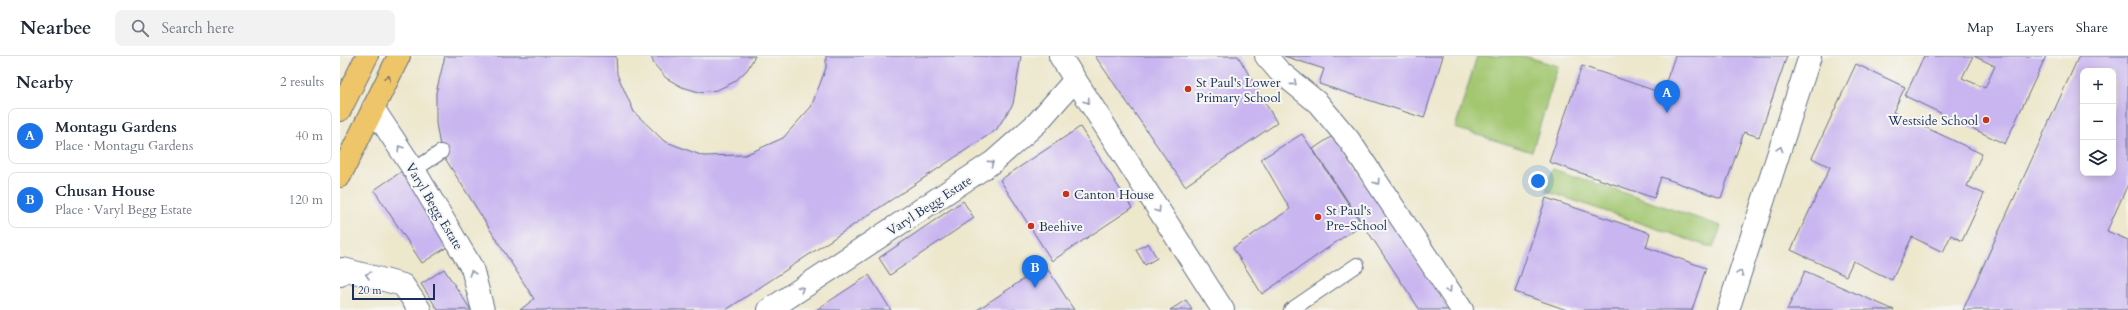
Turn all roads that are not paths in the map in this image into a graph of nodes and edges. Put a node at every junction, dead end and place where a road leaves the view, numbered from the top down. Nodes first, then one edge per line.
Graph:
1 (367, 56) edge
2 (399, 56) edge
3 (1060, 56) edge
4 (1266, 56) edge
5 (1810, 56) edge
6 (1074, 81) junction
7 (373, 108) junction
8 (340, 110) edge
9 (441, 152) dead end
10 (414, 170) junction
11 (340, 176) edge
12 (1357, 265) dead end
13 (340, 275) edge
14 (420, 310) edge
15 (483, 310) edge
16 (769, 310) edge
17 (1222, 310) edge
18 (1291, 310) edge
19 (1462, 310) edge
20 (1728, 310) edge

1 - 8 main road
7 -> 2 main road
3 - 6 street
4 -> 19 street
20 -> 5 street
16 -> 6 street, Varyl Begg Estate
6 -> 17 street
10 -> 7 street, Varyl Begg Estate
7 - 11 main road
9 - 10 lane
15 -> 10 street, Varyl Begg Estate
12 - 18 lane
14 -> 13 street

